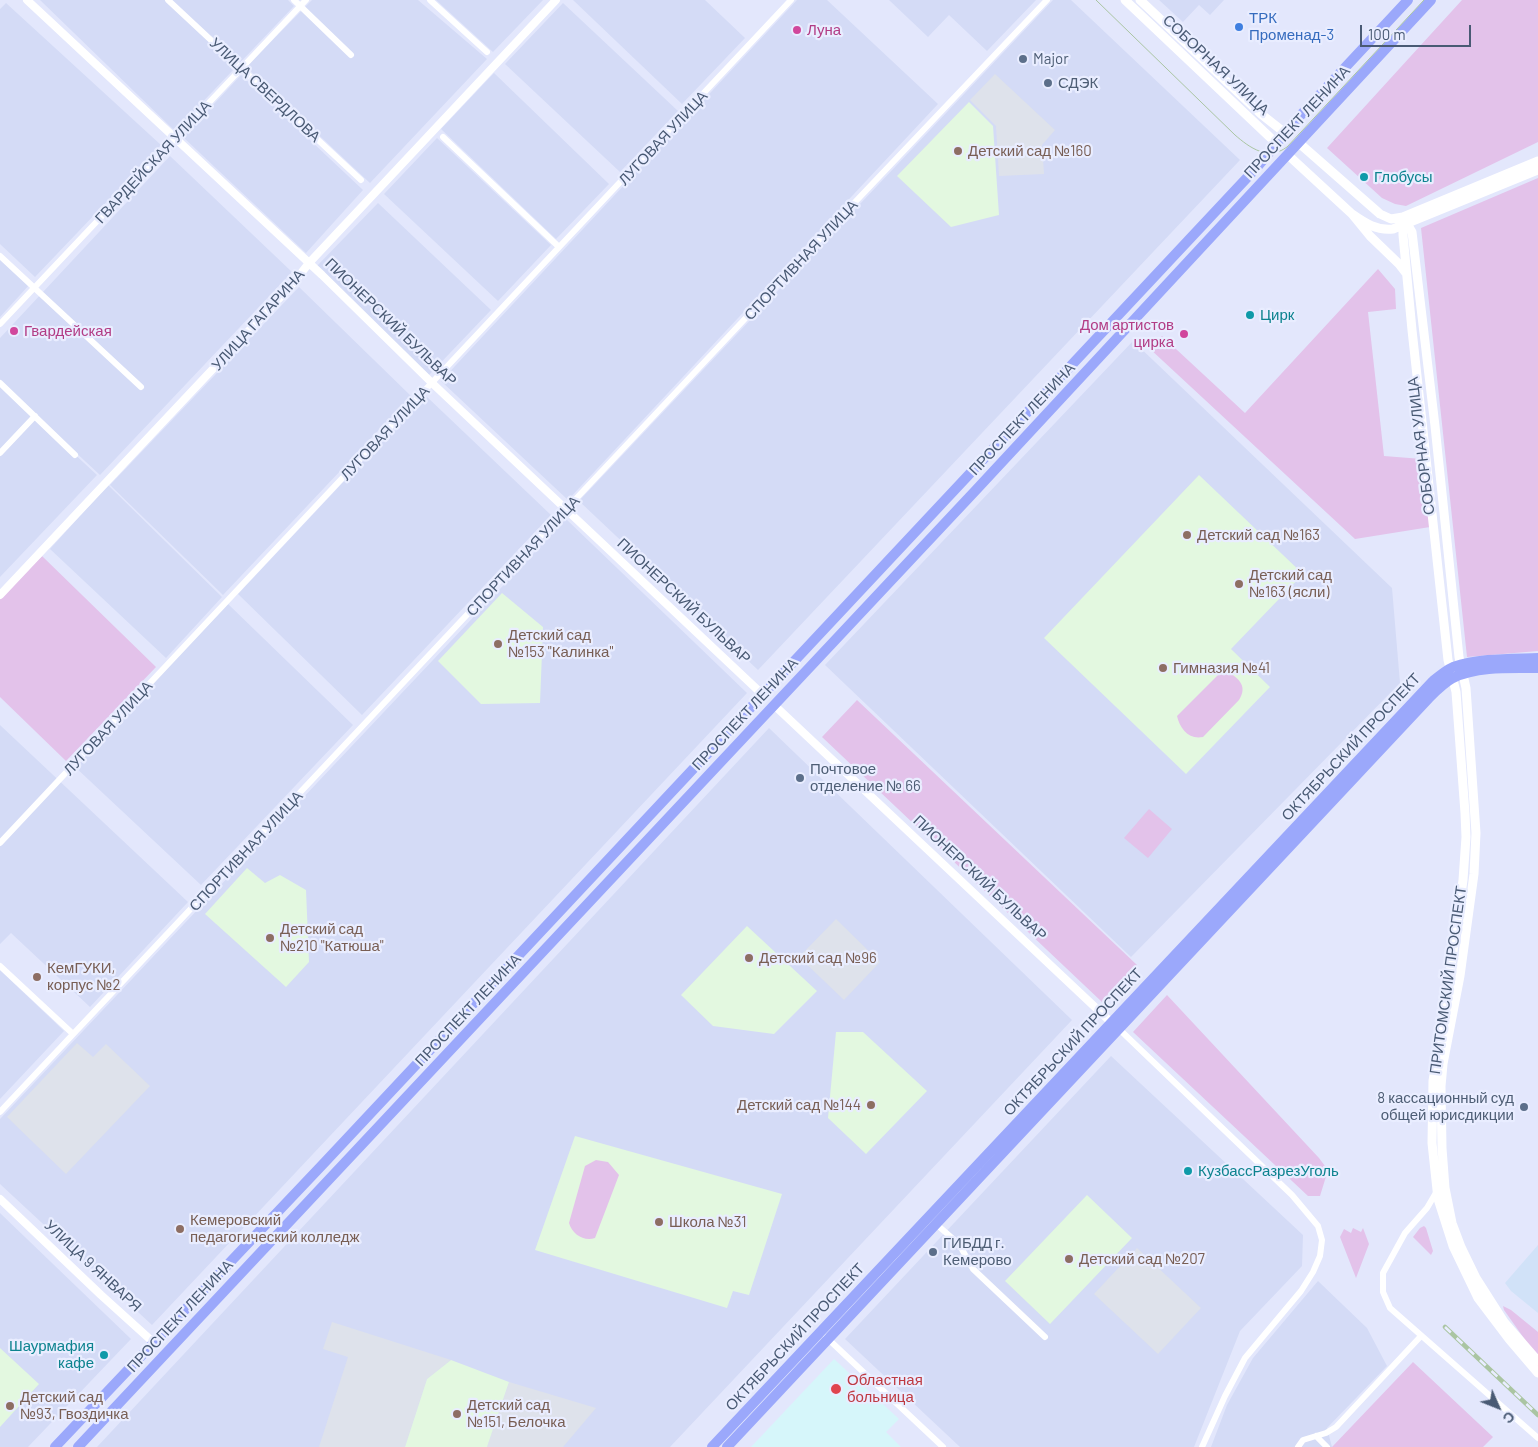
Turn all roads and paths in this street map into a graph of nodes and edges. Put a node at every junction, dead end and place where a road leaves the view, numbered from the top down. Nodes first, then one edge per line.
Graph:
1 (27, 0) edge
2 (168, 0) edge
3 (294, 0) edge
4 (306, 0) edge
5 (430, 0) edge
6 (556, 0) edge
7 (791, 0) edge
8 (1047, 0) edge
9 (1125, 0) edge
10 (1140, 0) edge
11 (1408, 0) edge
12 (1431, 0) edge
13 (300, 6) junction
14 (487, 52) dead end
15 (351, 55) dead end
16 (241, 67) junction
17 (1285, 133) junction
18 (442, 137) dead end
19 (175, 139) junction
20 (1276, 143) junction
21 (1299, 143) junction
22 (1288, 155) junction
23 (1538, 161) edge
24 (1538, 170) edge
25 (361, 180) dead end
26 (1352, 214) junction
27 (1405, 222) junction
28 (559, 247) junction
29 (0, 256) edge
30 (309, 263) junction
31 (1406, 273) junction
32 (35, 288) junction
33 (0, 324) edge
34 (0, 383) edge
35 (432, 383) junction
36 (141, 387) dead end
37 (35, 416) junction
38 (0, 453) edge
39 (75, 455) dead end
40 (566, 510) junction
41 (0, 595) edge
42 (1538, 658) edge
43 (1538, 668) edge
44 (1457, 671) junction
45 (762, 694) junction
46 (774, 705) junction
47 (0, 843) edge
48 (0, 966) edge
49 (454, 1023) junction
50 (1115, 1026) junction
51 (467, 1033) junction
52 (73, 1034) junction
53 (0, 1112) edge
54 (1437, 1190) junction
55 (0, 1200) edge
56 (936, 1224) junction
57 (824, 1335) junction
58 (1421, 1336) junction
59 (1045, 1337) dead end
60 (153, 1342) junction
61 (166, 1354) junction
62 (1538, 1361) edge
63 (1538, 1373) edge
64 (1316, 1436) junction
65 (1538, 1438) edge
66 (55, 1447) edge
67 (78, 1447) edge
68 (712, 1447) edge
69 (727, 1447) edge
70 (943, 1447) edge
71 (1202, 1447) edge
72 (1298, 1447) edge
73 (1327, 1447) edge

1 - 19 street, ПИОНЕРСКИЙ БУЛЬВАР
2 - 16 street, УЛИЦА СВЕРДЛОВА
3 - 13 street
4 - 13 street, ГВАРДЕЙСКАЯ УЛИЦА
5 - 14 street
6 - 30 street, УЛИЦА ГАГАРИНА
7 - 28 street, ЛУГОВАЯ УЛИЦА
8 - 40 street, СПОРТИВНАЯ УЛИЦА
9 - 20 main road, СОБОРНАЯ УЛИЦА
10 - 17 main road, СОБОРНАЯ УЛИЦА
11 - 17 main road, ПРОСПЕКТ ЛЕНИНА
12 - 21 main road, ПРОСПЕКТ ЛЕНИНА
13 - 15 street
13 - 16 street, ГВАРДЕЙСКАЯ УЛИЦА
16 - 19 street, ГВАРДЕЙСКАЯ УЛИЦА
16 - 25 street, УЛИЦА СВЕРДЛОВА
17 - 20 main road, ПРОСПЕКТ ЛЕНИНА
17 - 21 main road, СОБОРНАЯ УЛИЦА
18 - 28 street
19 - 30 street, ПИОНЕРСКИЙ БУЛЬВАР
19 - 32 street, ГВАРДЕЙСКАЯ УЛИЦА
20 - 22 main road, СОБОРНАЯ УЛИЦА
20 - 45 main road, ПРОСПЕКТ ЛЕНИНА
21 - 22 main road, ПРОСПЕКТ ЛЕНИНА
21 - 27 main road, СОБОРНАЯ УЛИЦА
22 - 26 main road, СОБОРНАЯ УЛИЦА
22 - 46 main road, ПРОСПЕКТ ЛЕНИНА
23 - 27 main road
24 - 27 main road
26 - 27 main road, СОБОРНАЯ УЛИЦА
26 - 31 main road, СОБОРНАЯ УЛИЦА
27 - 31 main road, СОБОРНАЯ УЛИЦА
27 - 44 main road, СОБОРНАЯ УЛИЦА
28 - 35 street, ЛУГОВАЯ УЛИЦА
29 - 32 street
30 - 35 street, ПИОНЕРСКИЙ БУЛЬВАР
30 - 41 street, УЛИЦА ГАГАРИНА
31 - 44 main road, СОБОРНАЯ УЛИЦА
32 - 33 street, ГВАРДЕЙСКАЯ УЛИЦА
32 - 36 street
34 - 37 street
35 - 40 street, ПИОНЕРСКИЙ БУЛЬВАР
35 - 47 street, ЛУГОВАЯ УЛИЦА
37 - 38 street
37 - 39 street
40 - 45 street, ПИОНЕРСКИЙ БУЛЬВАР
40 - 52 street, СПОРТИВНАЯ УЛИЦА
42 - 44 main road
43 - 44 main road
44 - 50 main road, ОКТЯБРЬСКИЙ ПРОСПЕКТ
44 - 54 main road, ПРИТОМСКИЙ ПРОСПЕКТ
44 - 62 main road, ПРИТОМСКИЙ ПРОСПЕКТ
45 - 46 main road, ПИОНЕРСКИЙ БУЛЬВАР
45 - 49 main road, ПРОСПЕКТ ЛЕНИНА
46 - 50 street, ПИОНЕРСКИЙ БУЛЬВАР
46 - 51 main road, ПРОСПЕКТ ЛЕНИНА
48 - 52 street
49 - 51 main road
49 - 60 main road, ПРОСПЕКТ ЛЕНИНА
50 - 56 main road, ОКТЯБРЬСКИЙ ПРОСПЕКТ
50 - 57 main road, ОКТЯБРЬСКИЙ ПРОСПЕКТ
50 - 71 street, ПИОНЕРСКИЙ БУЛЬВАР
51 - 61 main road, ПРОСПЕКТ ЛЕНИНА
52 - 53 street, СПОРТИВНАЯ УЛИЦА
54 - 58 street
54 - 63 main road, ПРИТОМСКИЙ ПРОСПЕКТ
55 - 60 street, УЛИЦА 9 ЯНВАРЯ
56 - 57 main road, ОКТЯБРЬСКИЙ ПРОСПЕКТ
56 - 59 street
57 - 68 main road, ОКТЯБРЬСКИЙ ПРОСПЕКТ
57 - 69 main road, ОКТЯБРЬСКИЙ ПРОСПЕКТ
57 - 70 street
58 - 64 street
58 - 65 street
60 - 61 main road, УЛИЦА 9 ЯНВАРЯ
60 - 66 main road, ПРОСПЕКТ ЛЕНИНА
61 - 67 main road, ПРОСПЕКТ ЛЕНИНА
64 - 72 street
64 - 73 street

